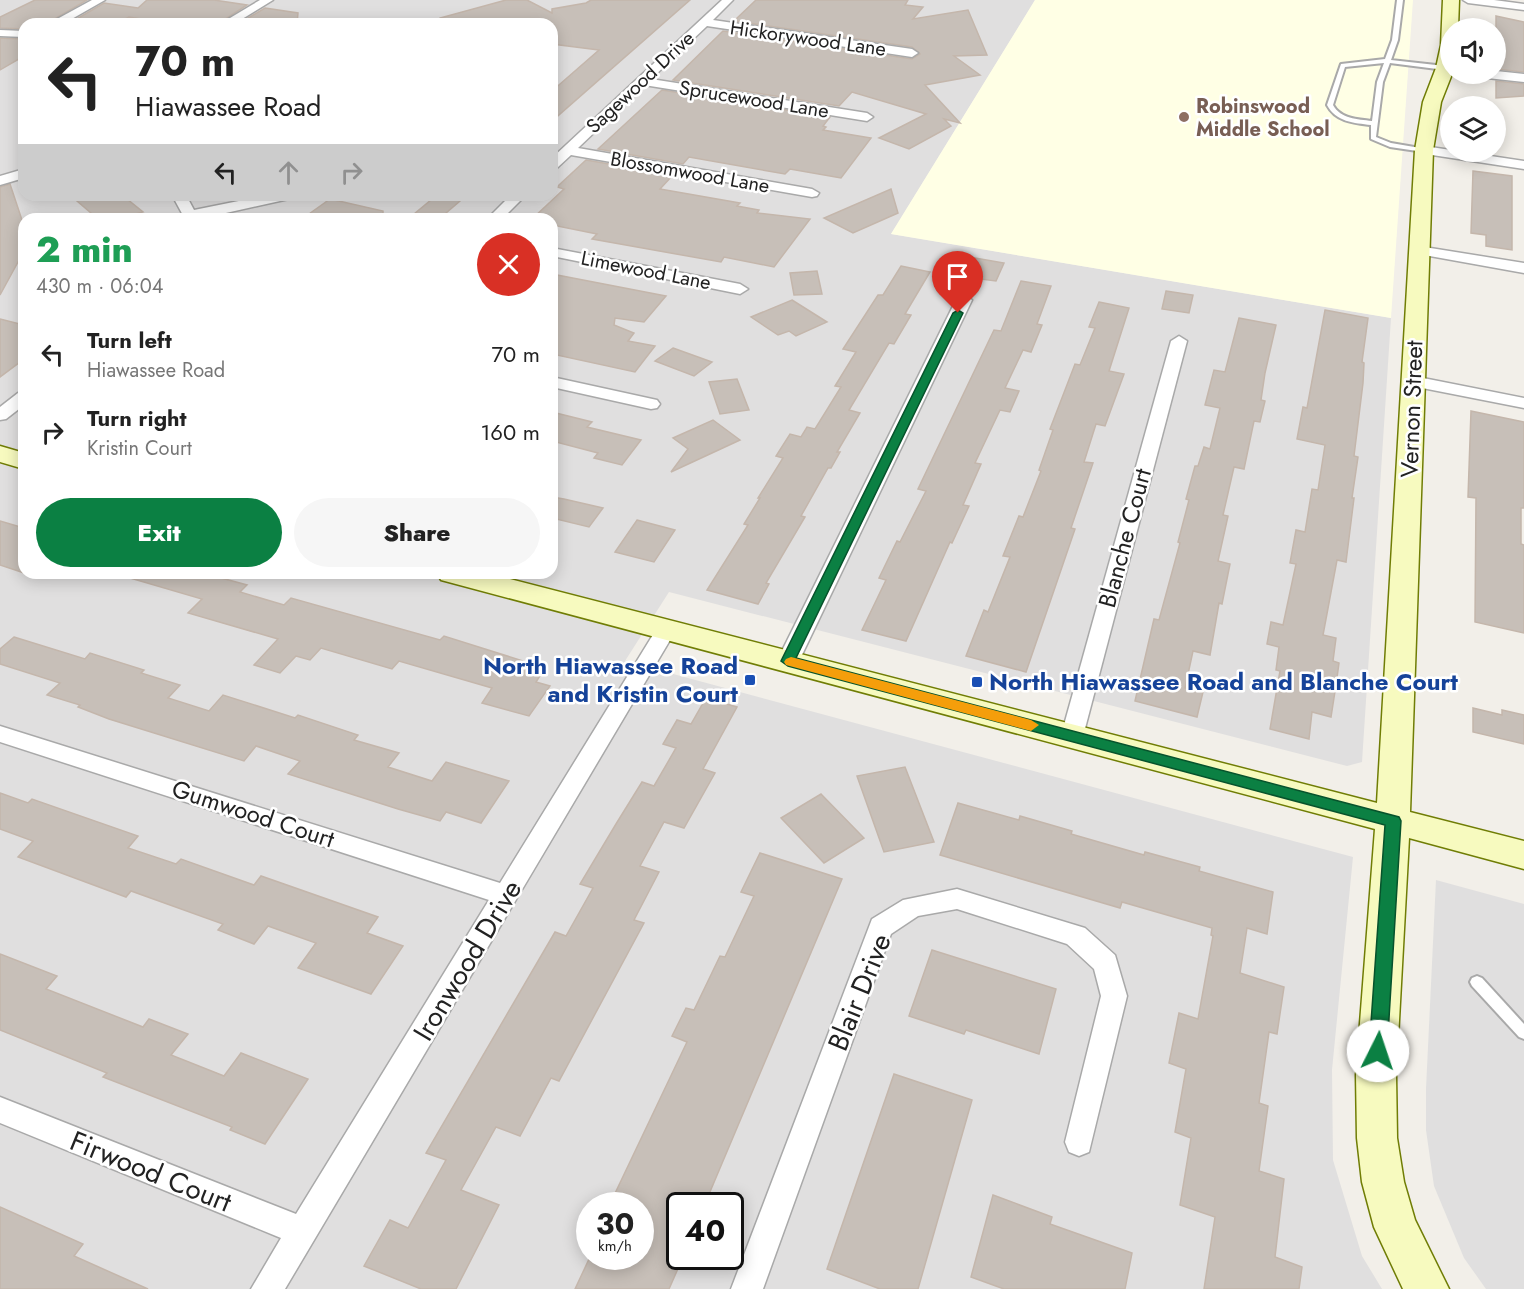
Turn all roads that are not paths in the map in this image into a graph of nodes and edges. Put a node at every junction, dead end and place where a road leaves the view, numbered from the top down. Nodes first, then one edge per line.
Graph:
1 (100, 0) edge
2 (268, 0) edge
3 (728, 0) edge
4 (1400, 0) edge
5 (1450, 0) edge
6 (1468, 0) edge
7 (1524, 7) edge
8 (66, 18) edge
9 (236, 18) edge
10 (1450, 18) edge
11 (704, 22) junction
12 (0, 33) edge
13 (18, 34) edge
14 (912, 53) dead end
15 (1387, 61) junction
16 (1440, 67) edge
17 (1506, 76) edge
18 (1524, 78) edge
19 (641, 81) junction
20 (1440, 84) edge
21 (867, 117) dead end
22 (1374, 123) junction
23 (568, 150) junction
24 (1424, 150) junction
25 (558, 159) edge
26 (1524, 165) edge
27 (18, 176) edge
28 (0, 181) edge
29 (812, 193) dead end
30 (259, 201) edge
31 (513, 201) edge
32 (209, 213) edge
33 (500, 213) edge
34 (1418, 250) junction
35 (558, 253) edge
36 (1524, 268) edge
37 (740, 289) dead end
38 (964, 300) dead end
39 (1179, 341) dead end
40 (1413, 381) junction
41 (558, 383) edge
42 (18, 402) edge
43 (1524, 403) edge
44 (651, 404) dead end
45 (0, 415) edge
46 (0, 454) edge
47 (18, 458) edge
48 (474, 579) edge
49 (666, 630) junction
50 (788, 661) junction
51 (0, 734) edge
52 (1072, 736) junction
53 (1394, 821) junction
54 (1524, 855) edge
55 (506, 895) junction
56 (1477, 982) dead end
57 (1524, 1033) edge
58 (0, 1110) edge
59 (1079, 1142) dead end
60 (302, 1231) junction
61 (267, 1289) edge
62 (747, 1289) edge
63 (1427, 1289) edge

1 - 8 street
2 - 9 street
3 - 11 street, Sagewood Drive
4 - 15 lane
5 - 10 street, Vernon Street
6 - 7 street
11 - 14 street, Hickorywood Lane
11 - 19 street, Sagewood Drive
12 - 13 street
15 - 16 lane
15 - 22 lane
15 - 22 lane
17 - 18 street
19 - 21 street, Sprucewood Lane
19 - 23 street, Sagewood Drive
20 - 24 street, Vernon Street
22 - 24 lane
23 - 25 street, Sagewood Drive
23 - 29 street, Blossomwood Lane
24 - 26 street
24 - 34 street, Vernon Street
27 - 28 street
30 - 32 street
31 - 33 street
34 - 36 street
34 - 40 street, Vernon Street
35 - 37 street, Limewood Lane
38 - 50 street
39 - 52 street, Blanche Court
40 - 43 street
40 - 53 street, Vernon Street
41 - 44 street
42 - 45 street
46 - 47 street
48 - 49 street
49 - 50 street
49 - 55 street, Ironwood Drive
50 - 52 street
51 - 55 street, Gumwood Court
52 - 53 street
53 - 54 street
53 - 63 street, Vernon Street
55 - 60 street, Ironwood Drive
56 - 57 lane
58 - 60 street, Firwood Court
59 - 62 street, Blair Drive
60 - 61 street, Ironwood Drive

